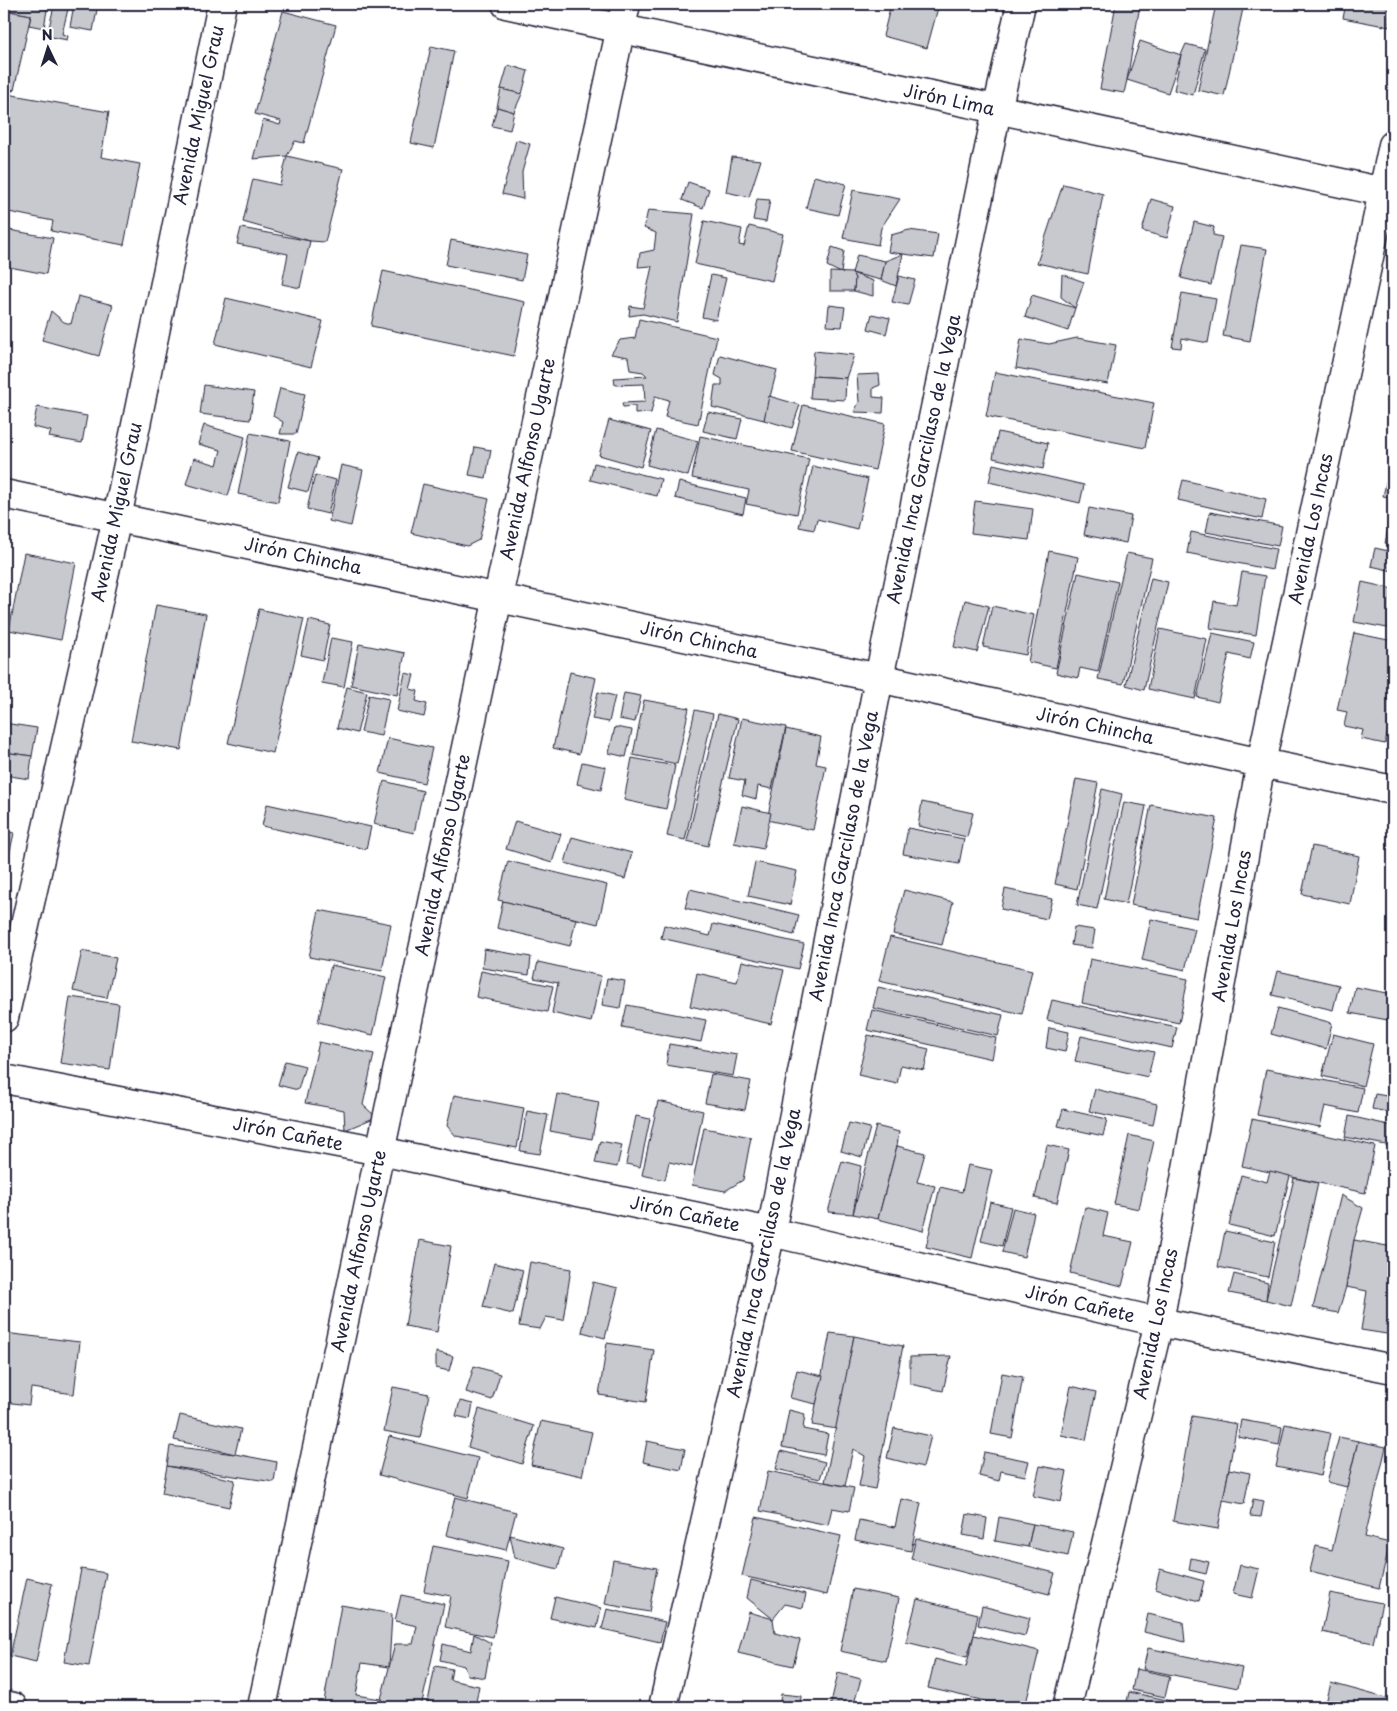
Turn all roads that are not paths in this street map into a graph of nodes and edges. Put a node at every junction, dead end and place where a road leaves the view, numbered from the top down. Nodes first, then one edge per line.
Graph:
1 (222, 4) edge
2 (506, 4) edge
3 (1021, 4) edge
4 (624, 16) edge
5 (997, 110) junction
6 (1393, 145) edge
7 (1388, 193) edge
8 (4, 494) edge
9 (117, 518) junction
10 (498, 597) junction
11 (879, 678) junction
12 (1261, 763) junction
13 (1393, 790) edge
14 (4, 1018) edge
15 (4, 1080) edge
16 (380, 1151) junction
17 (772, 1232) junction
18 (1159, 1322) junction
19 (1393, 1368) edge
20 (4, 1705) edge
21 (13, 1707) edge
22 (262, 1707) edge
23 (663, 1707) edge
24 (1067, 1707) edge

1 - 9 street, Avenida Miguel Grau
2 - 4 street, Jirón Lima
3 - 5 street, Avenida Inca Garcilaso de la Vega
4 - 5 street, Jirón Lima
4 - 10 street, Avenida Alfonso Ugarte
5 - 7 street, Jirón Lima
5 - 11 street, Avenida Inca Garcilaso de la Vega
6 - 7 street, Avenida Los Incas
7 - 12 street, Avenida Los Incas
8 - 9 street, Jirón Chincha
9 - 10 street, Jirón Chincha
9 - 14 street, Avenida Miguel Grau
10 - 11 street, Jirón Chincha
10 - 16 street, Avenida Alfonso Ugarte
11 - 12 street, Jirón Chincha
11 - 17 street, Avenida Inca Garcilaso de la Vega
12 - 13 street, Jirón Chincha
12 - 18 street, Avenida Los Incas
15 - 16 street, Jirón Cañete
16 - 17 street, Jirón Cañete
16 - 22 street, Avenida Alfonso Ugarte
17 - 18 street, Jirón Cañete
17 - 23 street, Avenida Inca Garcilaso de la Vega
18 - 19 street, Jirón Cañete
18 - 24 street, Avenida Los Incas
20 - 21 street

